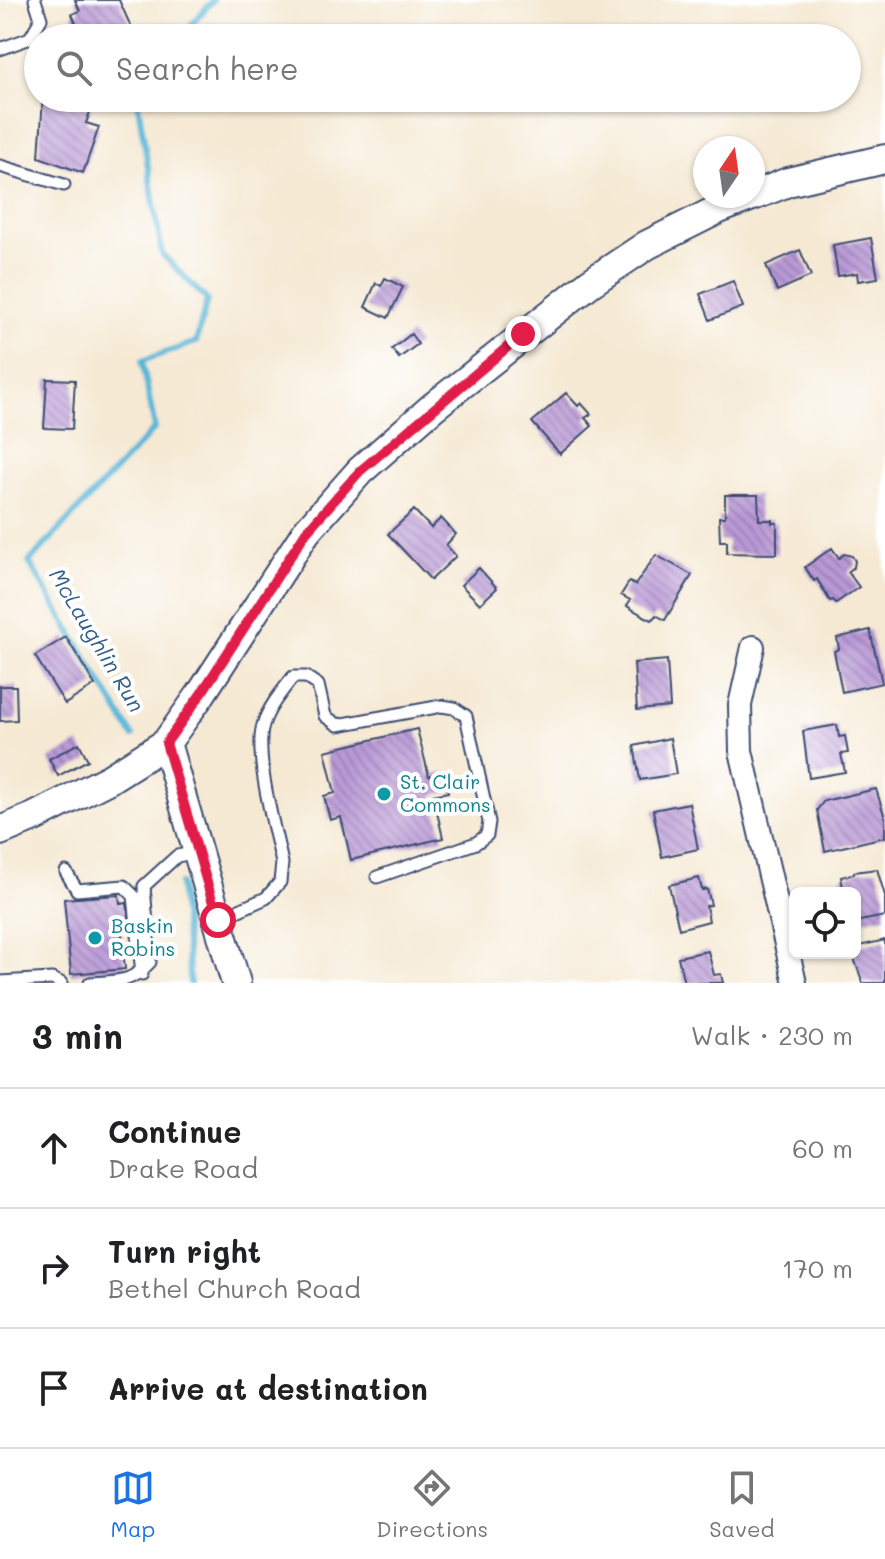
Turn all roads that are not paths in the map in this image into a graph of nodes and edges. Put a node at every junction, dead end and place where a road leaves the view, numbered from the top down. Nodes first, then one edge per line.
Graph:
1 (35, 0) edge
2 (38, 24) edge
3 (24, 40) edge
4 (0, 49) edge
5 (885, 159) edge
6 (0, 166) edge
7 (64, 185) dead end
8 (765, 191) edge
9 (722, 208) edge
10 (753, 647) dead end
11 (166, 743) junction
12 (0, 831) edge
13 (188, 854) junction
14 (66, 872) dead end
15 (377, 877) dead end
16 (218, 920) junction
17 (142, 974) junction
18 (57, 981) edge
19 (0, 982) edge
20 (90, 983) edge
21 (236, 983) edge
22 (795, 983) edge

1 - 2 lane
3 - 4 lane
5 - 8 street
6 - 7 lane
9 - 11 street
10 - 22 street
11 - 12 street
11 - 13 street
13 - 16 street
13 - 17 lane
14 - 17 lane
15 - 16 lane
16 - 21 street
17 - 20 lane
18 - 19 lane

